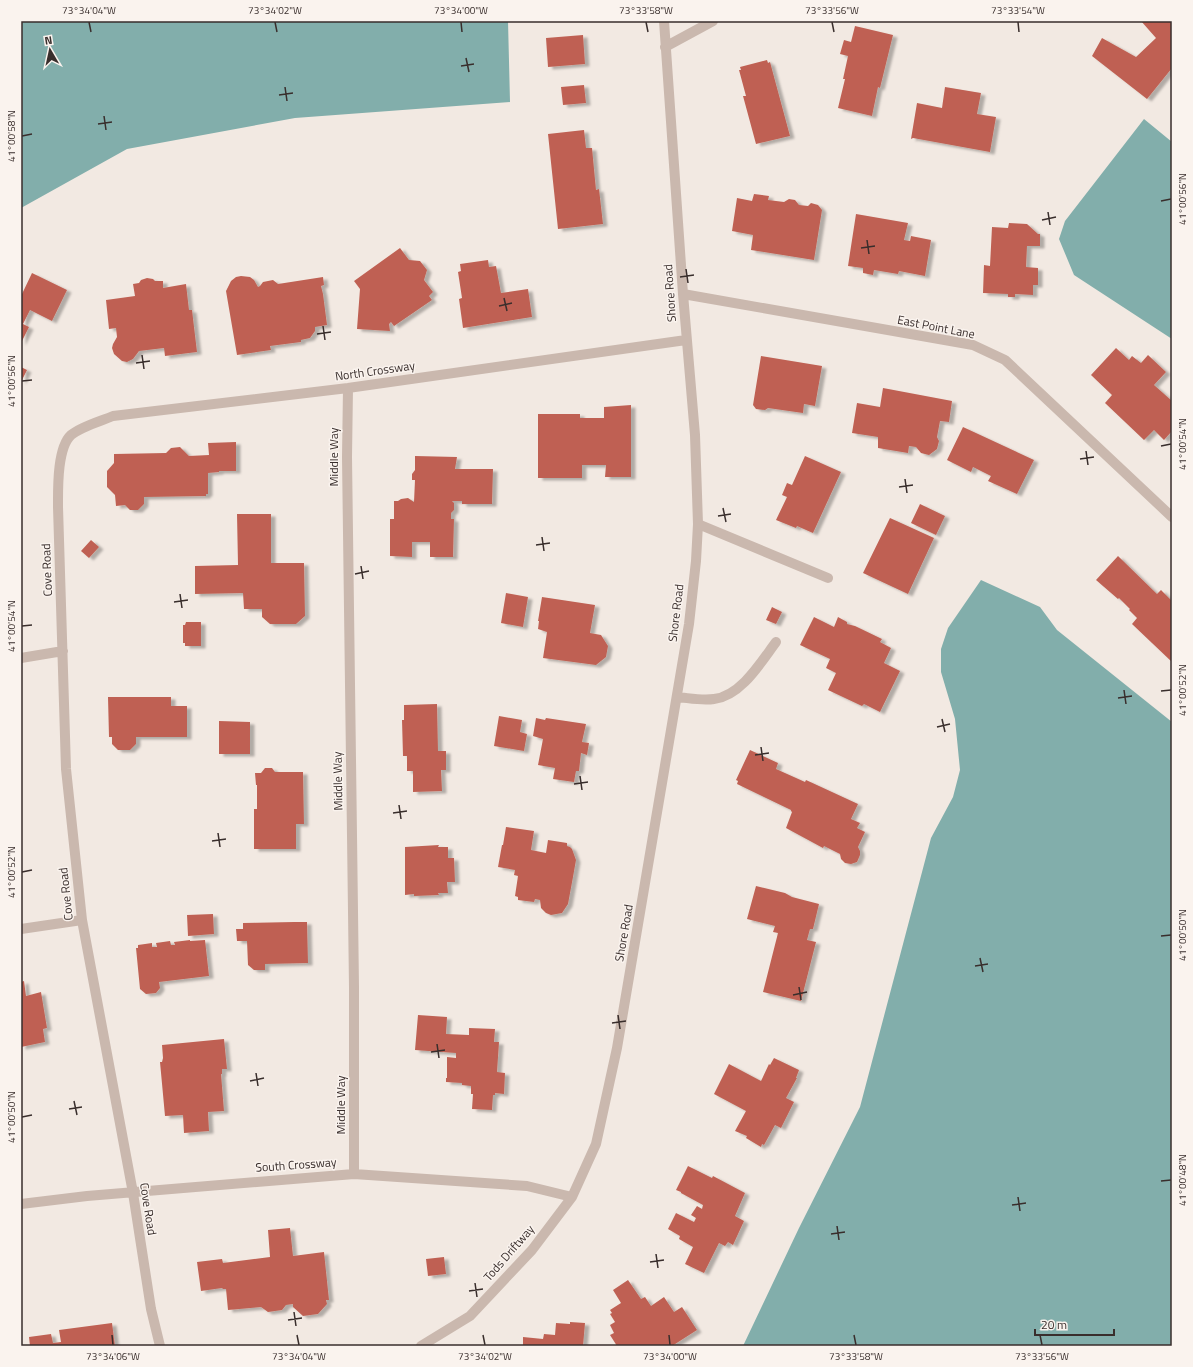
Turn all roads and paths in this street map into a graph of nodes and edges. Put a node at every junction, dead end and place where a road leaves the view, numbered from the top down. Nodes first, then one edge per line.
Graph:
1 (664, 21) edge
2 (713, 21) edge
3 (666, 47) junction
4 (683, 294) junction
5 (686, 340) junction
6 (348, 388) junction
7 (70, 435) joint
8 (1172, 516) edge
9 (698, 524) junction
10 (828, 578) dead end
11 (776, 642) dead end
12 (63, 651) junction
13 (21, 658) edge
14 (677, 697) junction
15 (82, 920) junction
16 (21, 929) edge
17 (354, 1174) junction
18 (132, 1193) junction
19 (572, 1197) junction
20 (21, 1204) edge
21 (160, 1346) edge
22 (421, 1346) edge

1 - 3 street, Shore Road
2 - 3 street
3 - 4 street, Shore Road
4 - 5 street, Shore Road
4 - 8 street, East Point Lane
5 - 6 street, North Crossway
5 - 9 street, Shore Road
6 - 7 street, North Crossway
6 - 17 street, Middle Way
7 - 12 street, Cove Road
9 - 10 street
9 - 14 street, Shore Road
11 - 14 street
12 - 13 street
12 - 15 street, Cove Road
14 - 19 street, Shore Road
15 - 16 street
15 - 18 street, Cove Road
17 - 18 street, South Crossway
17 - 19 street, South Crossway
18 - 20 street, South Crossway
18 - 21 street, Cove Road
19 - 22 street, Tods Driftway

